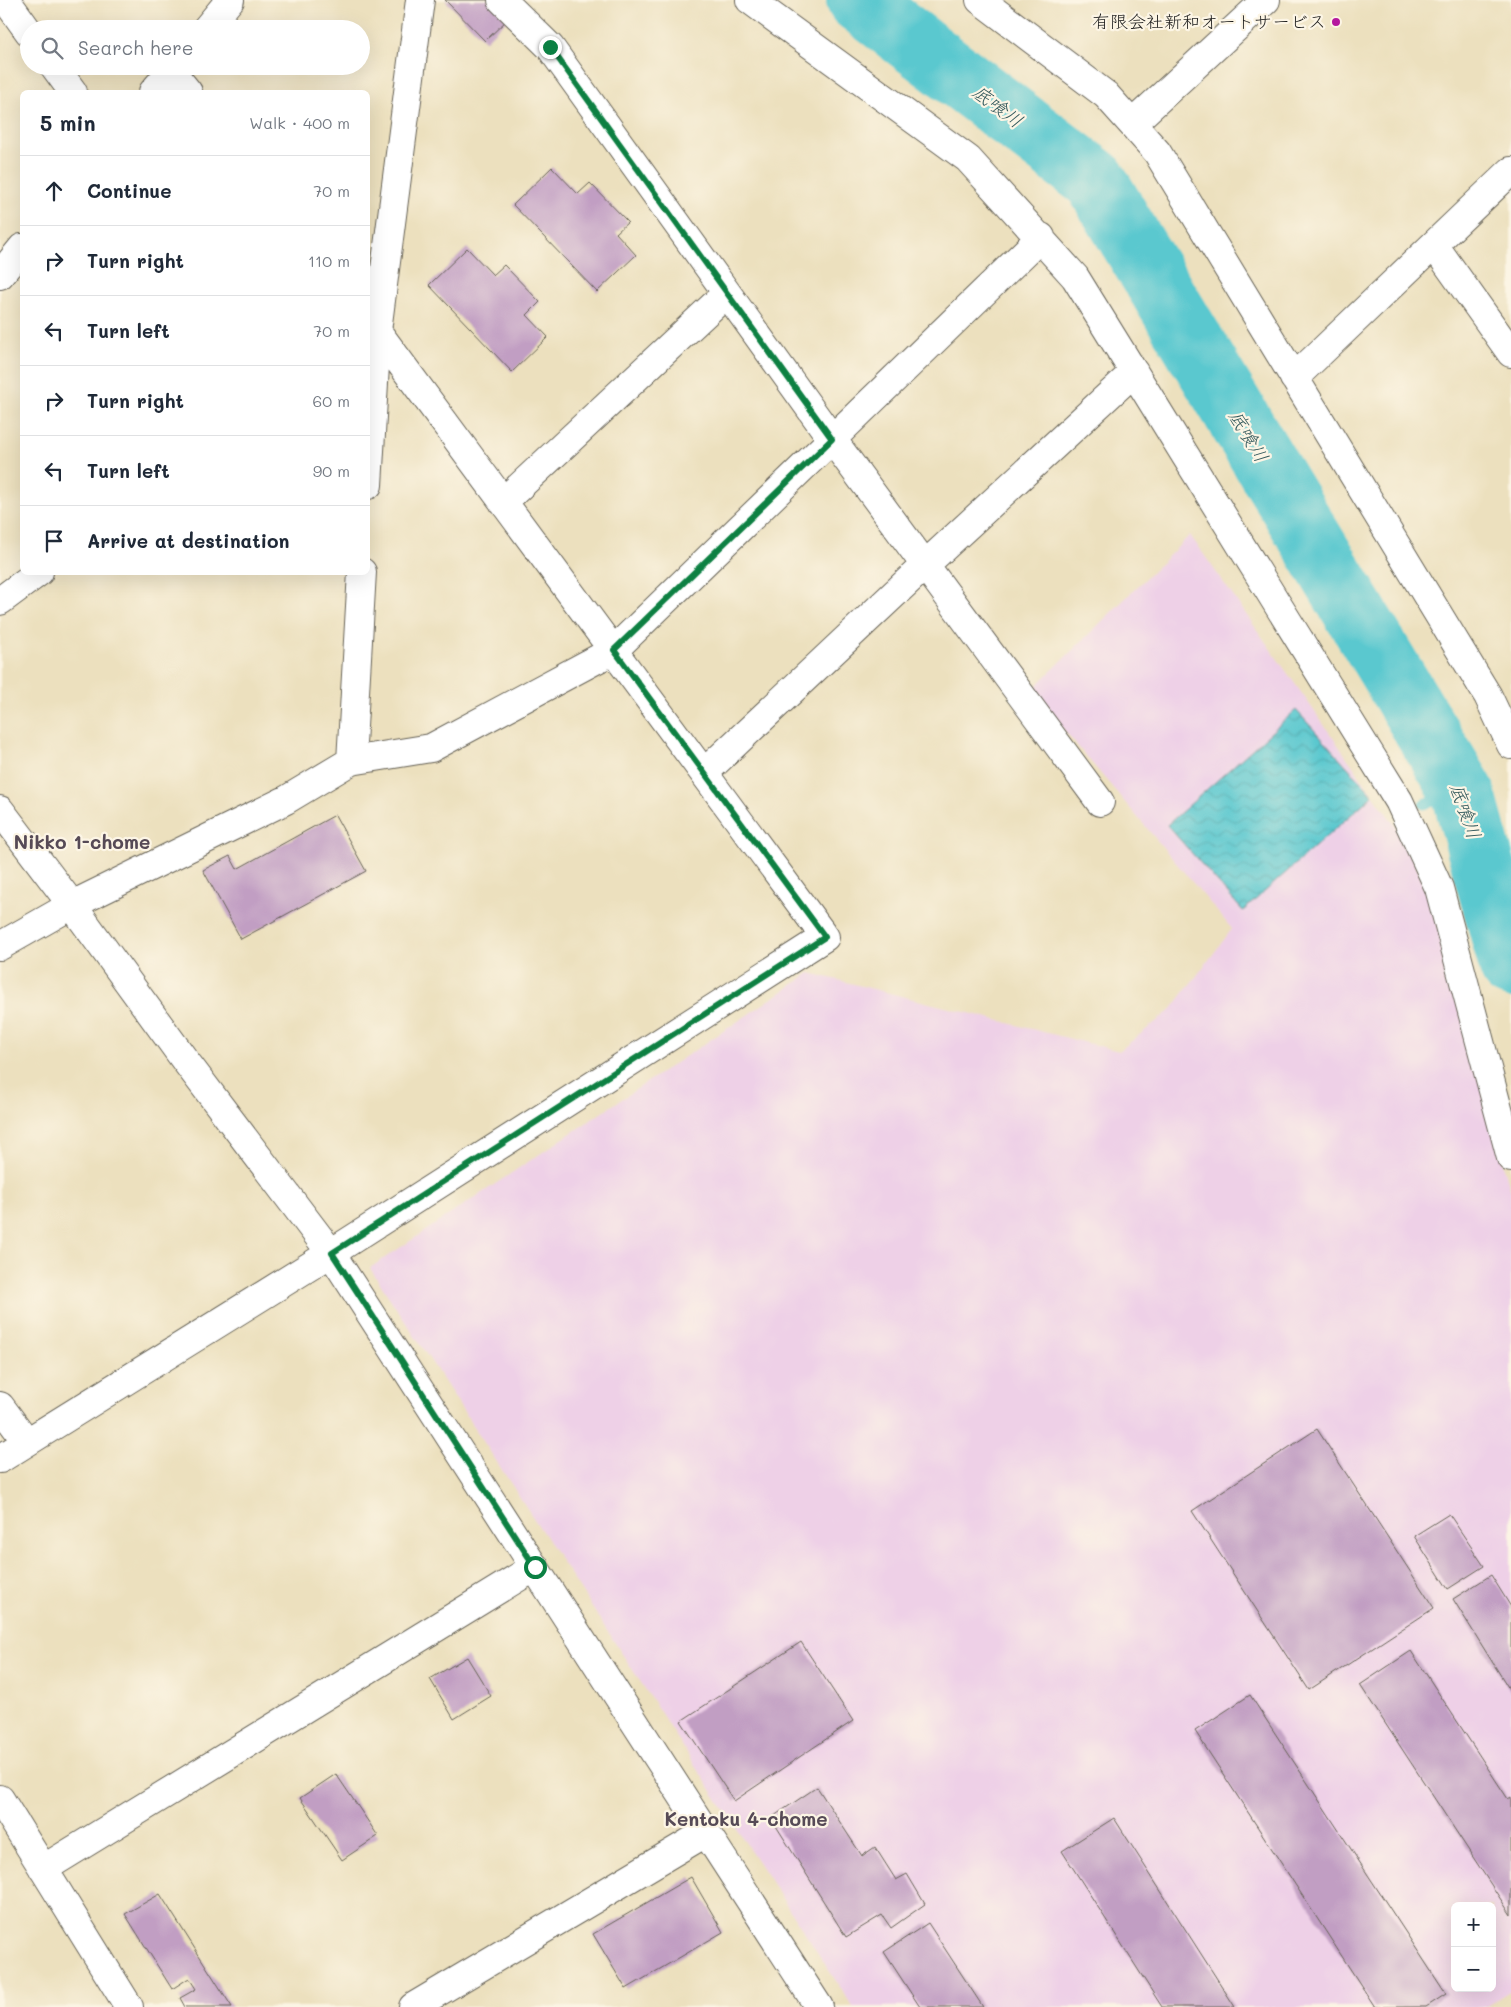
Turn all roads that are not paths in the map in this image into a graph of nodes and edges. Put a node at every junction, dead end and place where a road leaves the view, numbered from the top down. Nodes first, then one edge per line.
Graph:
1 (6, 0) edge
2 (230, 0) edge
3 (420, 0) edge
4 (502, 0) edge
5 (750, 0) edge
6 (980, 0) edge
7 (1266, 0) edge
8 (20, 20) edge
9 (213, 20) edge
10 (61, 75) edge
11 (167, 75) edge
12 (177, 75) edge
13 (72, 90) edge
14 (155, 90) edge
15 (187, 90) edge
16 (1133, 123) junction
17 (1511, 171) edge
18 (1041, 237) junction
19 (1434, 245) junction
20 (20, 251) edge
21 (0, 276) edge
22 (727, 293) junction
23 (371, 329) edge
24 (1511, 353) edge
25 (1134, 372) junction
26 (1294, 378) junction
27 (370, 381) edge
28 (832, 439) junction
29 (503, 502) junction
30 (924, 565) junction
31 (35, 575) edge
32 (362, 575) edge
33 (0, 601) edge
34 (614, 650) junction
35 (1511, 744) edge
36 (351, 761) junction
37 (704, 773) junction
38 (1100, 802) dead end
39 (0, 810) edge
40 (72, 904) junction
41 (0, 946) edge
42 (1511, 1158) edge
43 (332, 1253) junction
44 (0, 1406) edge
45 (28, 1442) junction
46 (0, 1459) edge
47 (535, 1567) junction
48 (0, 1800) edge
49 (707, 1832) junction
50 (43, 1869) junction
51 (129, 2007) edge
52 (413, 2007) edge
53 (819, 2007) edge

1 - 8 street
2 - 9 street
3 - 23 street
4 - 22 street
5 - 18 street
6 - 16 street
7 - 16 street
10 - 13 street
11 - 14 street
12 - 15 street
16 - 26 street
17 - 19 street
18 - 25 street
18 - 28 street
19 - 24 street
19 - 26 street
20 - 21 street
22 - 28 street
22 - 29 street
23 - 27 street
23 - 29 street
25 - 30 street
25 - 42 street
26 - 35 street
28 - 30 street
28 - 34 street
29 - 34 street
30 - 37 street
30 - 38 street
31 - 33 street
32 - 36 street
34 - 36 street
34 - 37 street
36 - 40 street
37 - 43 street
39 - 40 street
40 - 41 street
40 - 43 street
43 - 45 street
43 - 47 street
44 - 45 street
45 - 46 street
47 - 49 street
47 - 50 street
48 - 50 street
49 - 52 street
49 - 53 street
50 - 51 street

